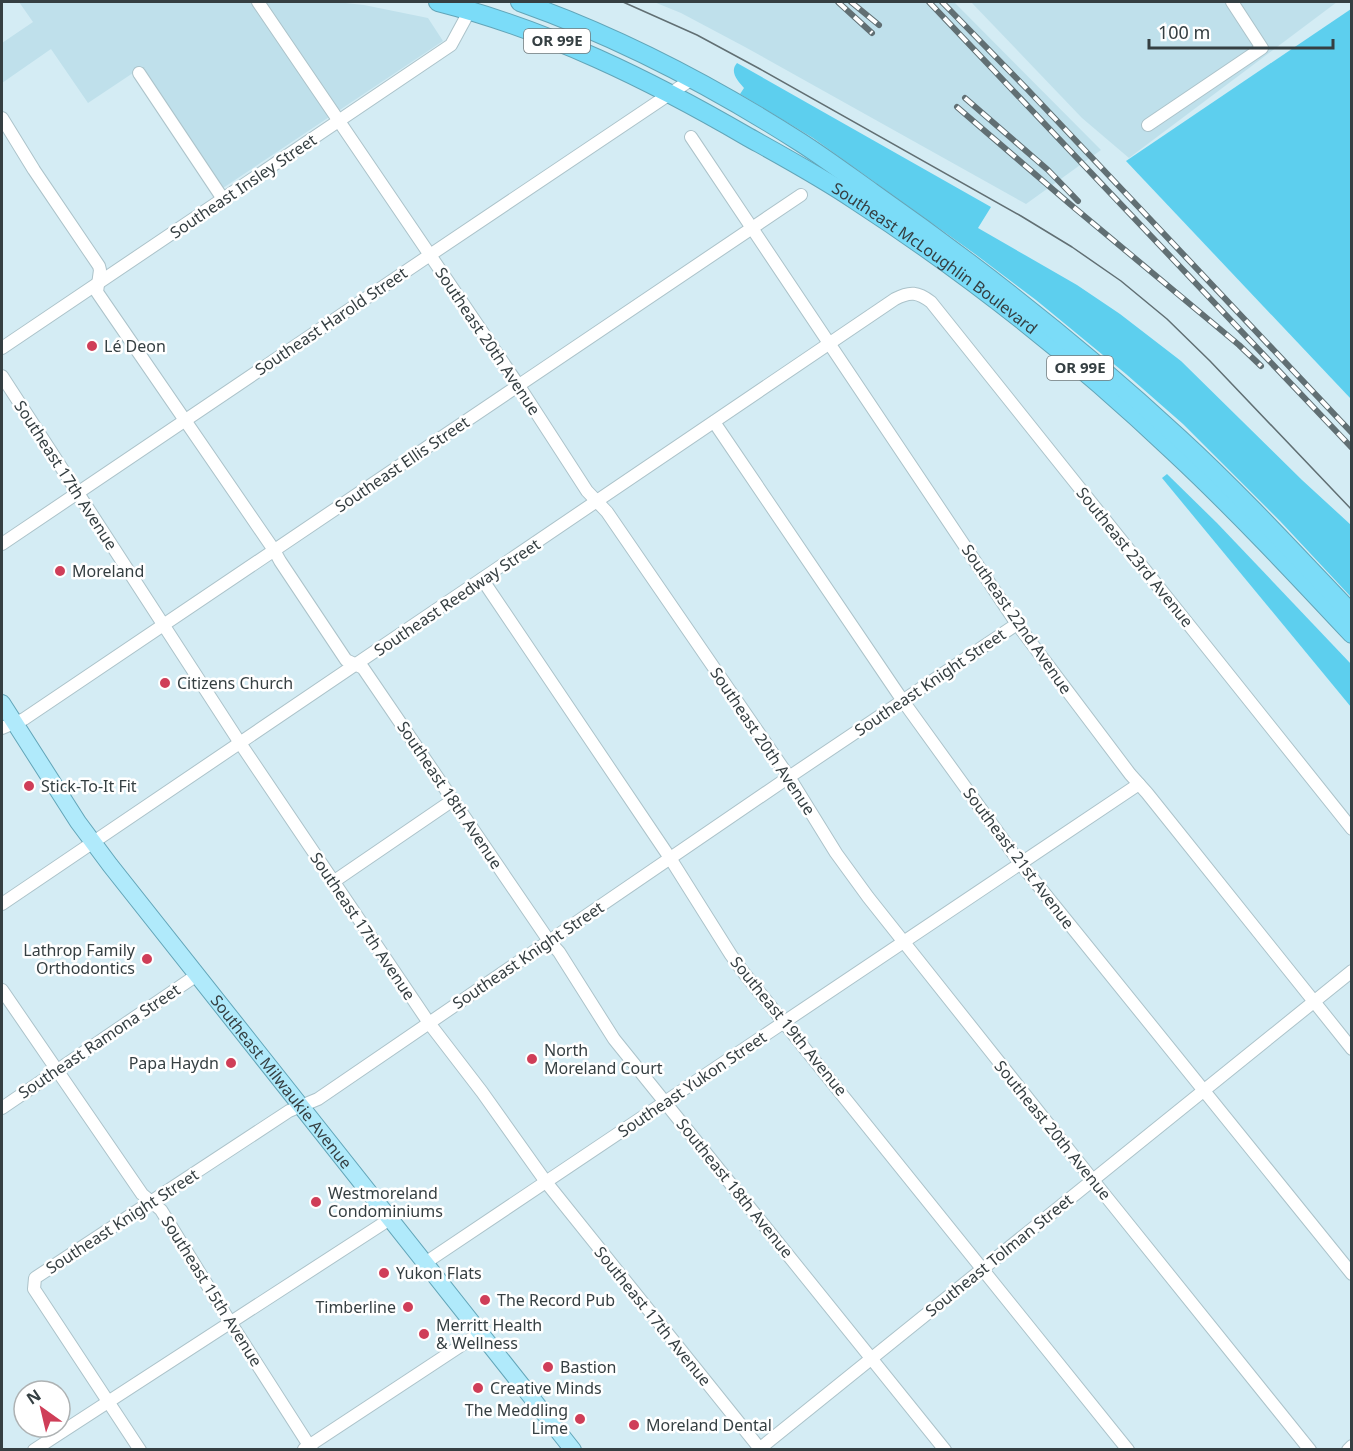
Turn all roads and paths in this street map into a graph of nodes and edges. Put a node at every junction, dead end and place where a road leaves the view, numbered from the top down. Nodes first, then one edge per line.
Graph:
1 (258, 2) edge
2 (438, 2) edge
3 (520, 2) edge
4 (1232, 2) edge
5 (470, 10) junction
6 (139, 73) dead end
7 (692, 79) junction
8 (670, 94) junction
9 (2, 118) edge
10 (339, 121) junction
11 (1148, 126) dead end
12 (691, 137) dead end
13 (801, 195) dead end
14 (224, 199) junction
15 (751, 227) junction
16 (430, 255) junction
17 (98, 283) junction
18 (914, 293) joint
19 (830, 344) junction
20 (2, 348) edge
21 (2, 376) edge
22 (519, 386) junction
23 (186, 420) junction
24 (714, 422) junction
25 (78, 493) junction
26 (597, 501) junction
27 (2, 544) edge
28 (274, 550) junction
29 (482, 579) junction
30 (1352, 614) edge
31 (1017, 624) junction
32 (164, 625) junction
33 (1352, 634) edge
34 (356, 665) junction
35 (903, 701) junction
36 (2, 704) edge
37 (8, 725) edge
38 (240, 743) junction
39 (789, 777) junction
40 (1139, 784) junction
41 (453, 800) junction
42 (1352, 829) edge
43 (92, 842) junction
44 (670, 858) junction
45 (1020, 863) junction
46 (333, 882) junction
47 (2, 904) edge
48 (549, 941) junction
49 (903, 942) junction
50 (1352, 971) edge
51 (197, 975) junction
52 (2, 990) edge
53 (1314, 1002) junction
54 (785, 1022) junction
55 (429, 1023) junction
56 (1352, 1049) edge
57 (56, 1070) junction
58 (1204, 1091) junction
59 (666, 1102) junction
60 (301, 1106) junction
61 (2, 1108) edge
62 (1092, 1179) junction
63 (546, 1182) junction
64 (151, 1203) junction
65 (390, 1219) junction
66 (425, 1263) junction
67 (983, 1269) junction
68 (1352, 1274) edge
69 (230, 1322) junction
70 (480, 1333) junction
71 (872, 1359) junction
72 (108, 1402) junction
73 (1352, 1446) edge
74 (308, 1448) edge
75 (34, 1449) edge
76 (140, 1449) edge
77 (573, 1449) edge
78 (760, 1449) edge
79 (945, 1449) edge
80 (1128, 1449) edge
81 (1310, 1449) edge
82 (1348, 1449) edge

1 - 10 street, Southeast 20th Avenue
2 - 5 highway, Southeast McLoughlin Boulevard / OR 99E
3 - 7 highway, Southeast McLoughlin Boulevard / OR 99E
4 - 11 street
5 - 8 highway, Southeast McLoughlin Boulevard / OR 99E
5 - 10 street, Southeast Insley Street
6 - 14 street
7 - 8 street, Southeast Harold Street
7 - 30 highway, Southeast McLoughlin Boulevard / OR 99E
8 - 16 street, Southeast Harold Street
8 - 33 highway, Southeast McLoughlin Boulevard / OR 99E
9 - 17 street, Southeast 18th Avenue
10 - 14 street, Southeast Insley Street
10 - 16 street, Southeast 20th Avenue
12 - 15 street, Southeast 22nd Avenue
13 - 15 street, Southeast Ellis Street
14 - 17 street, Southeast Insley Street
15 - 19 street, Southeast 22nd Avenue
15 - 22 street, Southeast Ellis Street
16 - 22 street, Southeast 20th Avenue
16 - 23 street, Southeast Harold Street
17 - 20 street, Southeast Insley Street
17 - 23 street, Southeast 18th Avenue
18 - 19 street, Southeast Reedway Street
18 - 42 street, Southeast 23rd Avenue
19 - 24 street, Southeast Reedway Street
19 - 31 street, Southeast 22nd Avenue
21 - 25 street, Southeast 17th Avenue
22 - 26 street, Southeast 20th Avenue
22 - 28 street, Southeast Ellis Street
23 - 25 street, Southeast Harold Street
23 - 28 street, Southeast 18th Avenue
24 - 26 street, Southeast Reedway Street
24 - 35 street, Southeast 21st Avenue
25 - 27 street, Southeast Harold Street
25 - 32 street, Southeast 17th Avenue
26 - 29 street, Southeast Reedway Street
26 - 39 street, Southeast 20th Avenue
28 - 32 street, Southeast Ellis Street
28 - 34 street, Southeast 18th Avenue
29 - 34 street, Southeast Reedway Street
29 - 44 street, Southeast 19th Avenue
31 - 35 street, Southeast Knight Street
31 - 40 street, Southeast 22nd Avenue
32 - 37 street, Southeast Ellis Street
32 - 38 street, Southeast 17th Avenue
34 - 38 street, Southeast Reedway Street
34 - 41 street, Southeast 18th Avenue
35 - 39 street, Southeast Knight Street
35 - 45 street, Southeast 21st Avenue
36 - 37 main road, Southeast Milwaukie Avenue
37 - 43 main road, Southeast Milwaukie Avenue
38 - 43 street, Southeast Reedway Street
38 - 46 street, Southeast 17th Avenue
39 - 44 street, Southeast Knight Street
39 - 49 street, Southeast 20th Avenue
40 - 45 street, Southeast Yukon Street
40 - 53 street, Southeast 22nd Avenue
41 - 46 street
41 - 48 street, Southeast 18th Avenue
43 - 47 street, Southeast Reedway Street
43 - 51 main road, Southeast Milwaukie Avenue
44 - 48 street, Southeast Knight Street
44 - 54 street, Southeast 19th Avenue
45 - 49 street, Southeast Yukon Street
45 - 58 street, Southeast 21st Avenue
46 - 55 street, Southeast 17th Avenue
48 - 55 street, Southeast Knight Street
48 - 59 street, Southeast 18th Avenue
49 - 54 street, Southeast Yukon Street
49 - 62 street, Southeast 20th Avenue
50 - 53 street, Southeast Tolman Street
51 - 57 street, Southeast Ramona Street
51 - 60 main road, Southeast Milwaukie Avenue
52 - 57 street, Southeast 15th Avenue
53 - 56 street, Southeast 22nd Avenue
53 - 58 street, Southeast Tolman Street
54 - 59 street, Southeast Yukon Street
54 - 67 street, Southeast 19th Avenue
55 - 60 street, Southeast Knight Street
55 - 63 street, Southeast 17th Avenue
57 - 61 street, Southeast Ramona Street
57 - 64 street, Southeast 15th Avenue
58 - 62 street, Southeast Tolman Street
58 - 68 street, Southeast 21st Avenue
59 - 63 street, Southeast Yukon Street
59 - 71 street, Southeast 18th Avenue
60 - 64 street, Southeast Knight Street
60 - 65 main road, Southeast Milwaukie Avenue
62 - 67 street, Southeast Tolman Street
62 - 81 street, Southeast 20th Avenue
63 - 66 street, Southeast Yukon Street
63 - 78 street, Southeast 17th Avenue
64 - 69 street, Southeast 15th Avenue
64 - 72 street, Southeast Knight Street
65 - 66 main road, Southeast Milwaukie Avenue
65 - 69 street
66 - 70 main road, Southeast Milwaukie Avenue
67 - 71 street, Southeast Tolman Street
67 - 80 street, Southeast 19th Avenue
69 - 72 street
69 - 74 street, Southeast 15th Avenue
70 - 74 street
70 - 77 main road, Southeast Milwaukie Avenue
71 - 78 street, Southeast Tolman Street
71 - 79 street, Southeast 18th Avenue
72 - 75 street
72 - 76 street
73 - 82 street

